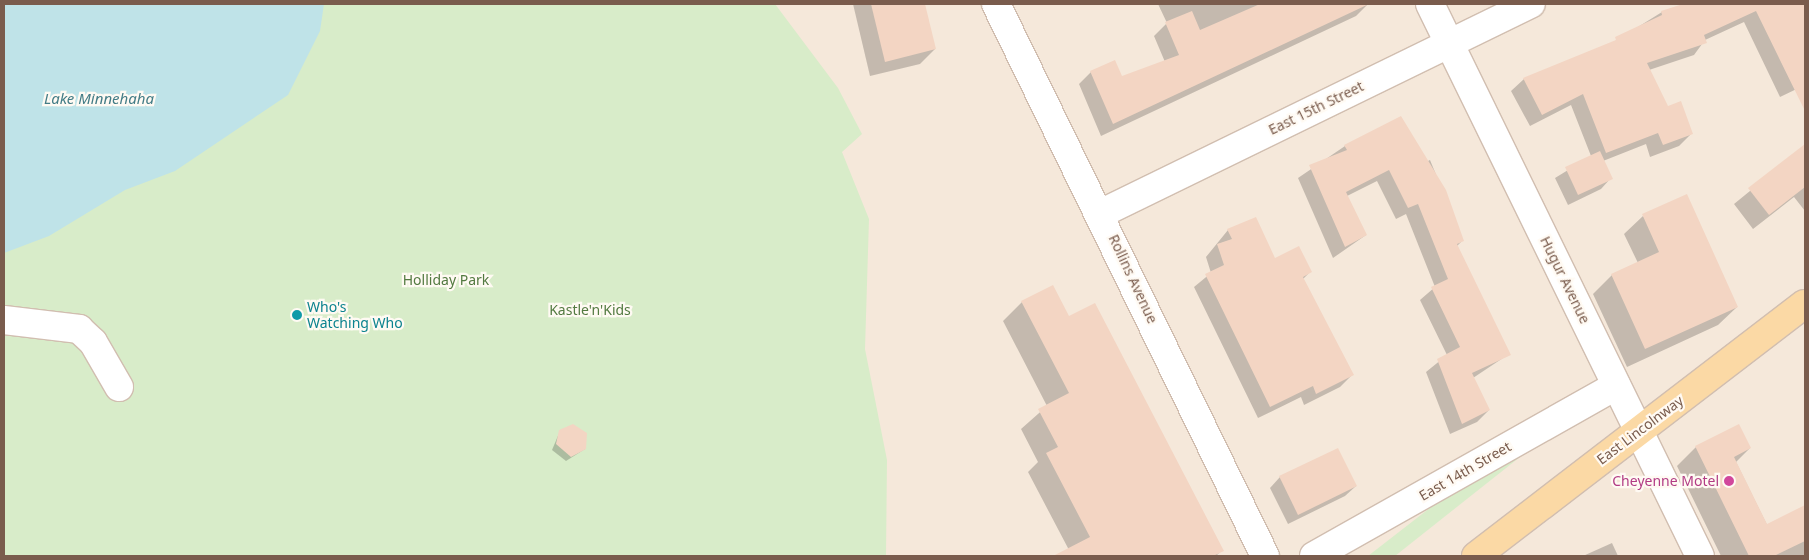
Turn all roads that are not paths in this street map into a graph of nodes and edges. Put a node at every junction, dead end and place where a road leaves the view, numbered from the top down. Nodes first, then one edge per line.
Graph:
1 (996, 4) edge
2 (1430, 4) edge
3 (1531, 4) edge
4 (1450, 42) junction
5 (1102, 213) junction
6 (1805, 304) edge
7 (4, 320) edge
8 (1616, 386) junction
9 (119, 387) dead end
10 (1638, 431) junction
11 (1265, 556) edge
12 (1314, 556) edge
13 (1476, 556) edge
14 (1700, 556) edge

1 - 5 street, Rollins Avenue
2 - 4 street, Hugur Avenue
3 - 4 street, East 15th Street
4 - 5 street, East 15th Street
4 - 8 street, Hugur Avenue
5 - 11 street, Rollins Avenue
6 - 10 main road, East Lincolnway
7 - 9 street
8 - 10 street, Hugur Avenue
8 - 12 street, East 14th Street
10 - 13 main road, East Lincolnway
10 - 14 street, Hugur Avenue

